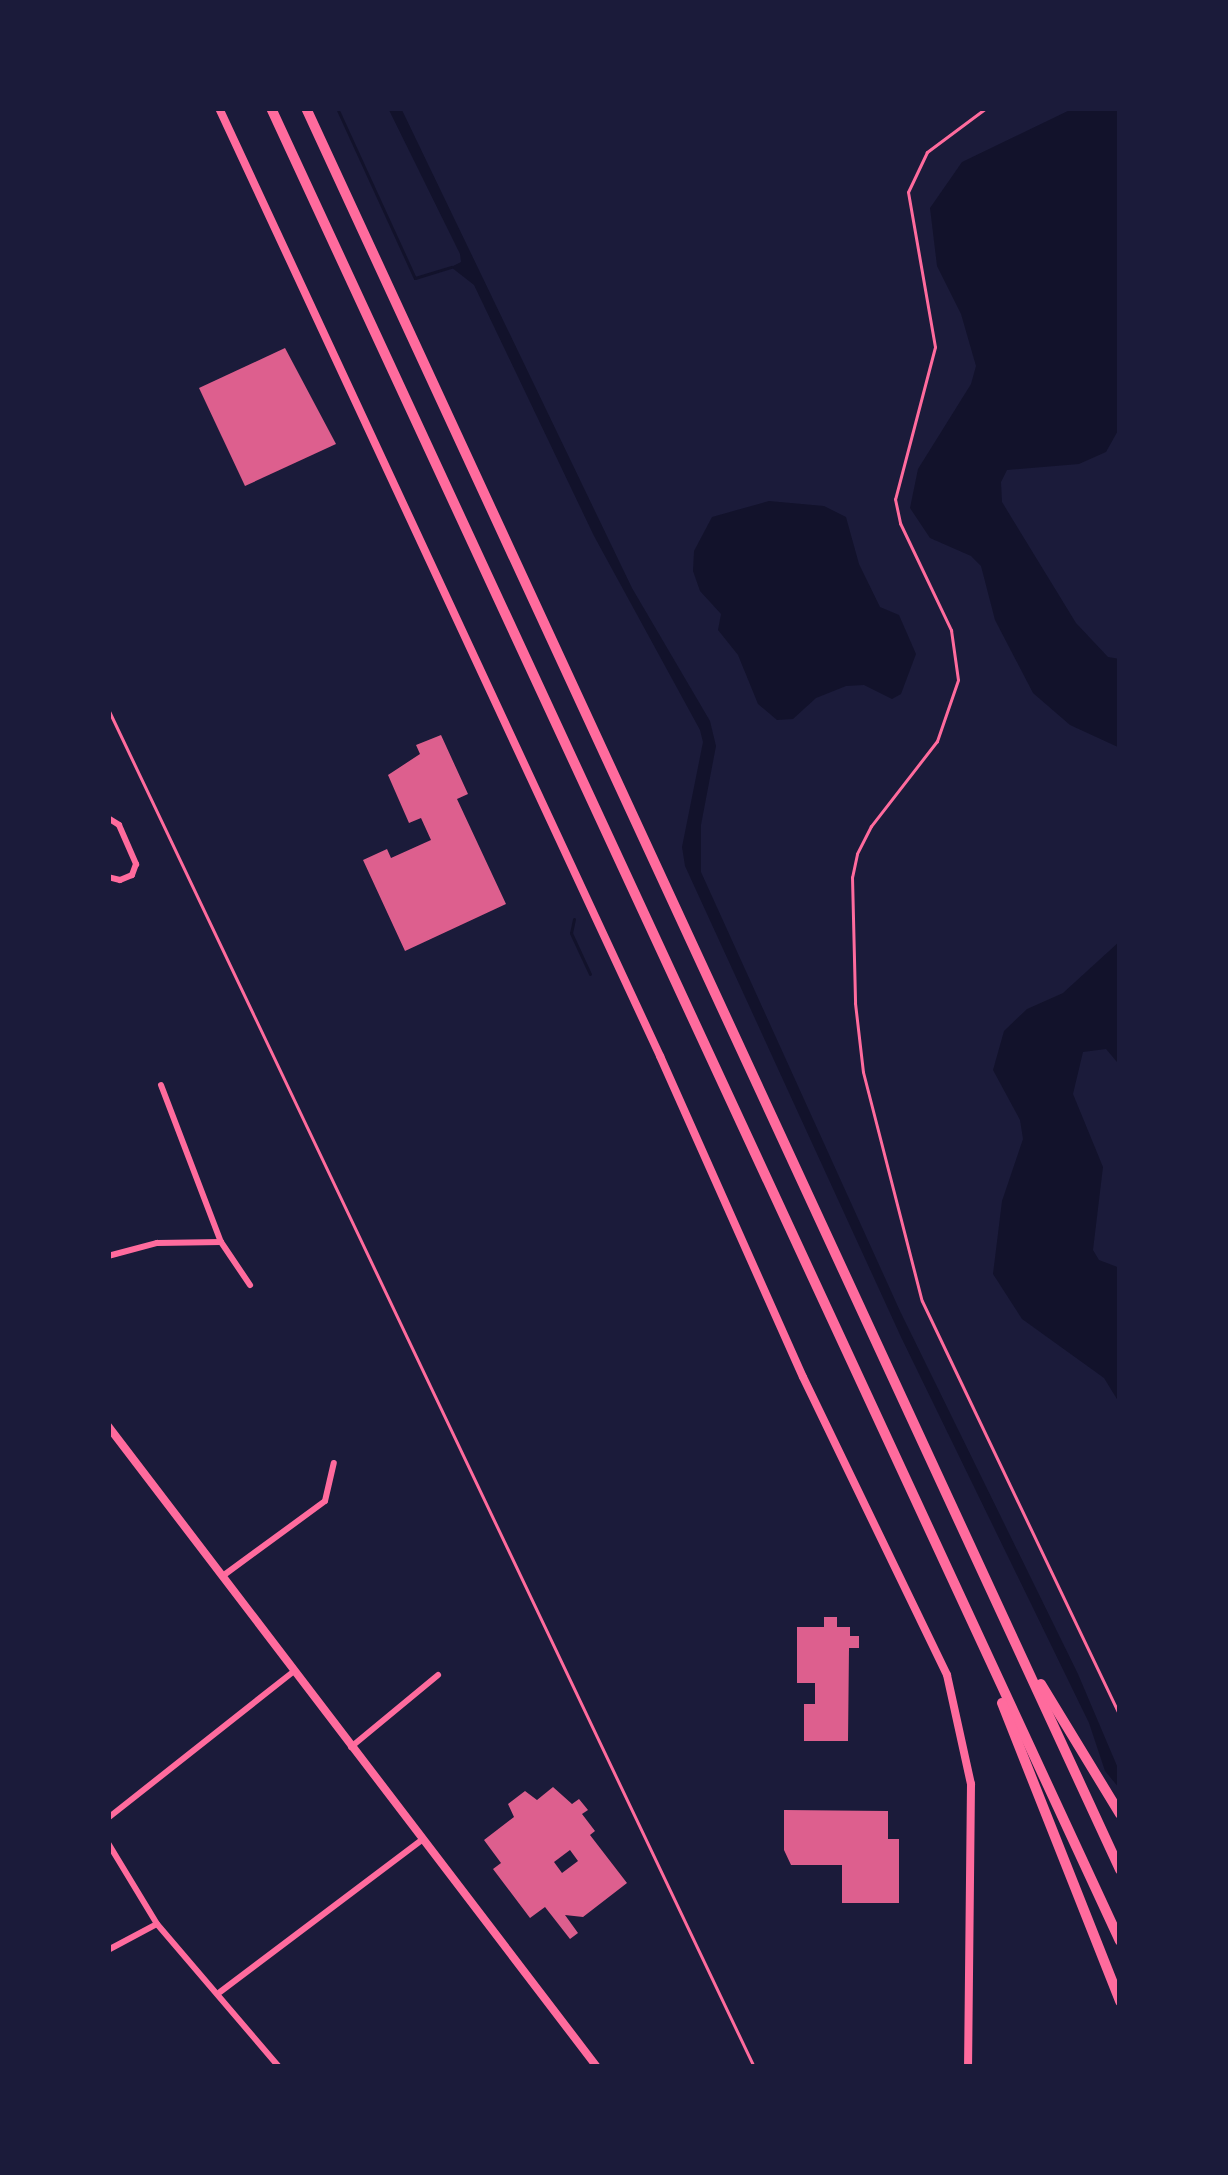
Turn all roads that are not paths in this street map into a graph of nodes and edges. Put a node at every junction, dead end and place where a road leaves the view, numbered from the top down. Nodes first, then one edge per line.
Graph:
1 (218, 108) edge
2 (271, 108) edge
3 (306, 108) edge
4 (108, 818) edge
5 (108, 877) edge
6 (161, 1085) dead end
7 (221, 1242) junction
8 (108, 1256) edge
9 (250, 1286) dead end
10 (108, 1426) edge
11 (334, 1463) dead end
12 (224, 1575) junction
13 (1010, 1632) junction
14 (980, 1643) junction
15 (293, 1672) junction
16 (438, 1676) dead end
17 (351, 1748) junction
18 (110, 1814) edge
19 (1120, 1814) edge
20 (422, 1840) junction
21 (108, 1843) edge
22 (1120, 1870) edge
23 (158, 1924) junction
24 (1120, 1940) edge
25 (108, 1950) edge
26 (220, 1992) junction
27 (1120, 2002) edge
28 (279, 2067) edge
29 (597, 2067) edge
30 (968, 2067) edge

1 - 30 main road
2 - 14 highway
3 - 13 highway
4 - 5 street
6 - 7 street
7 - 8 street
7 - 9 street
10 - 12 main road
11 - 12 street
12 - 15 main road
13 - 19 highway
13 - 22 highway
14 - 24 highway
14 - 27 highway
15 - 17 main road
15 - 18 street
16 - 17 street
17 - 20 main road
20 - 26 street
20 - 29 main road
21 - 23 street
23 - 25 street
23 - 26 street
26 - 28 street

